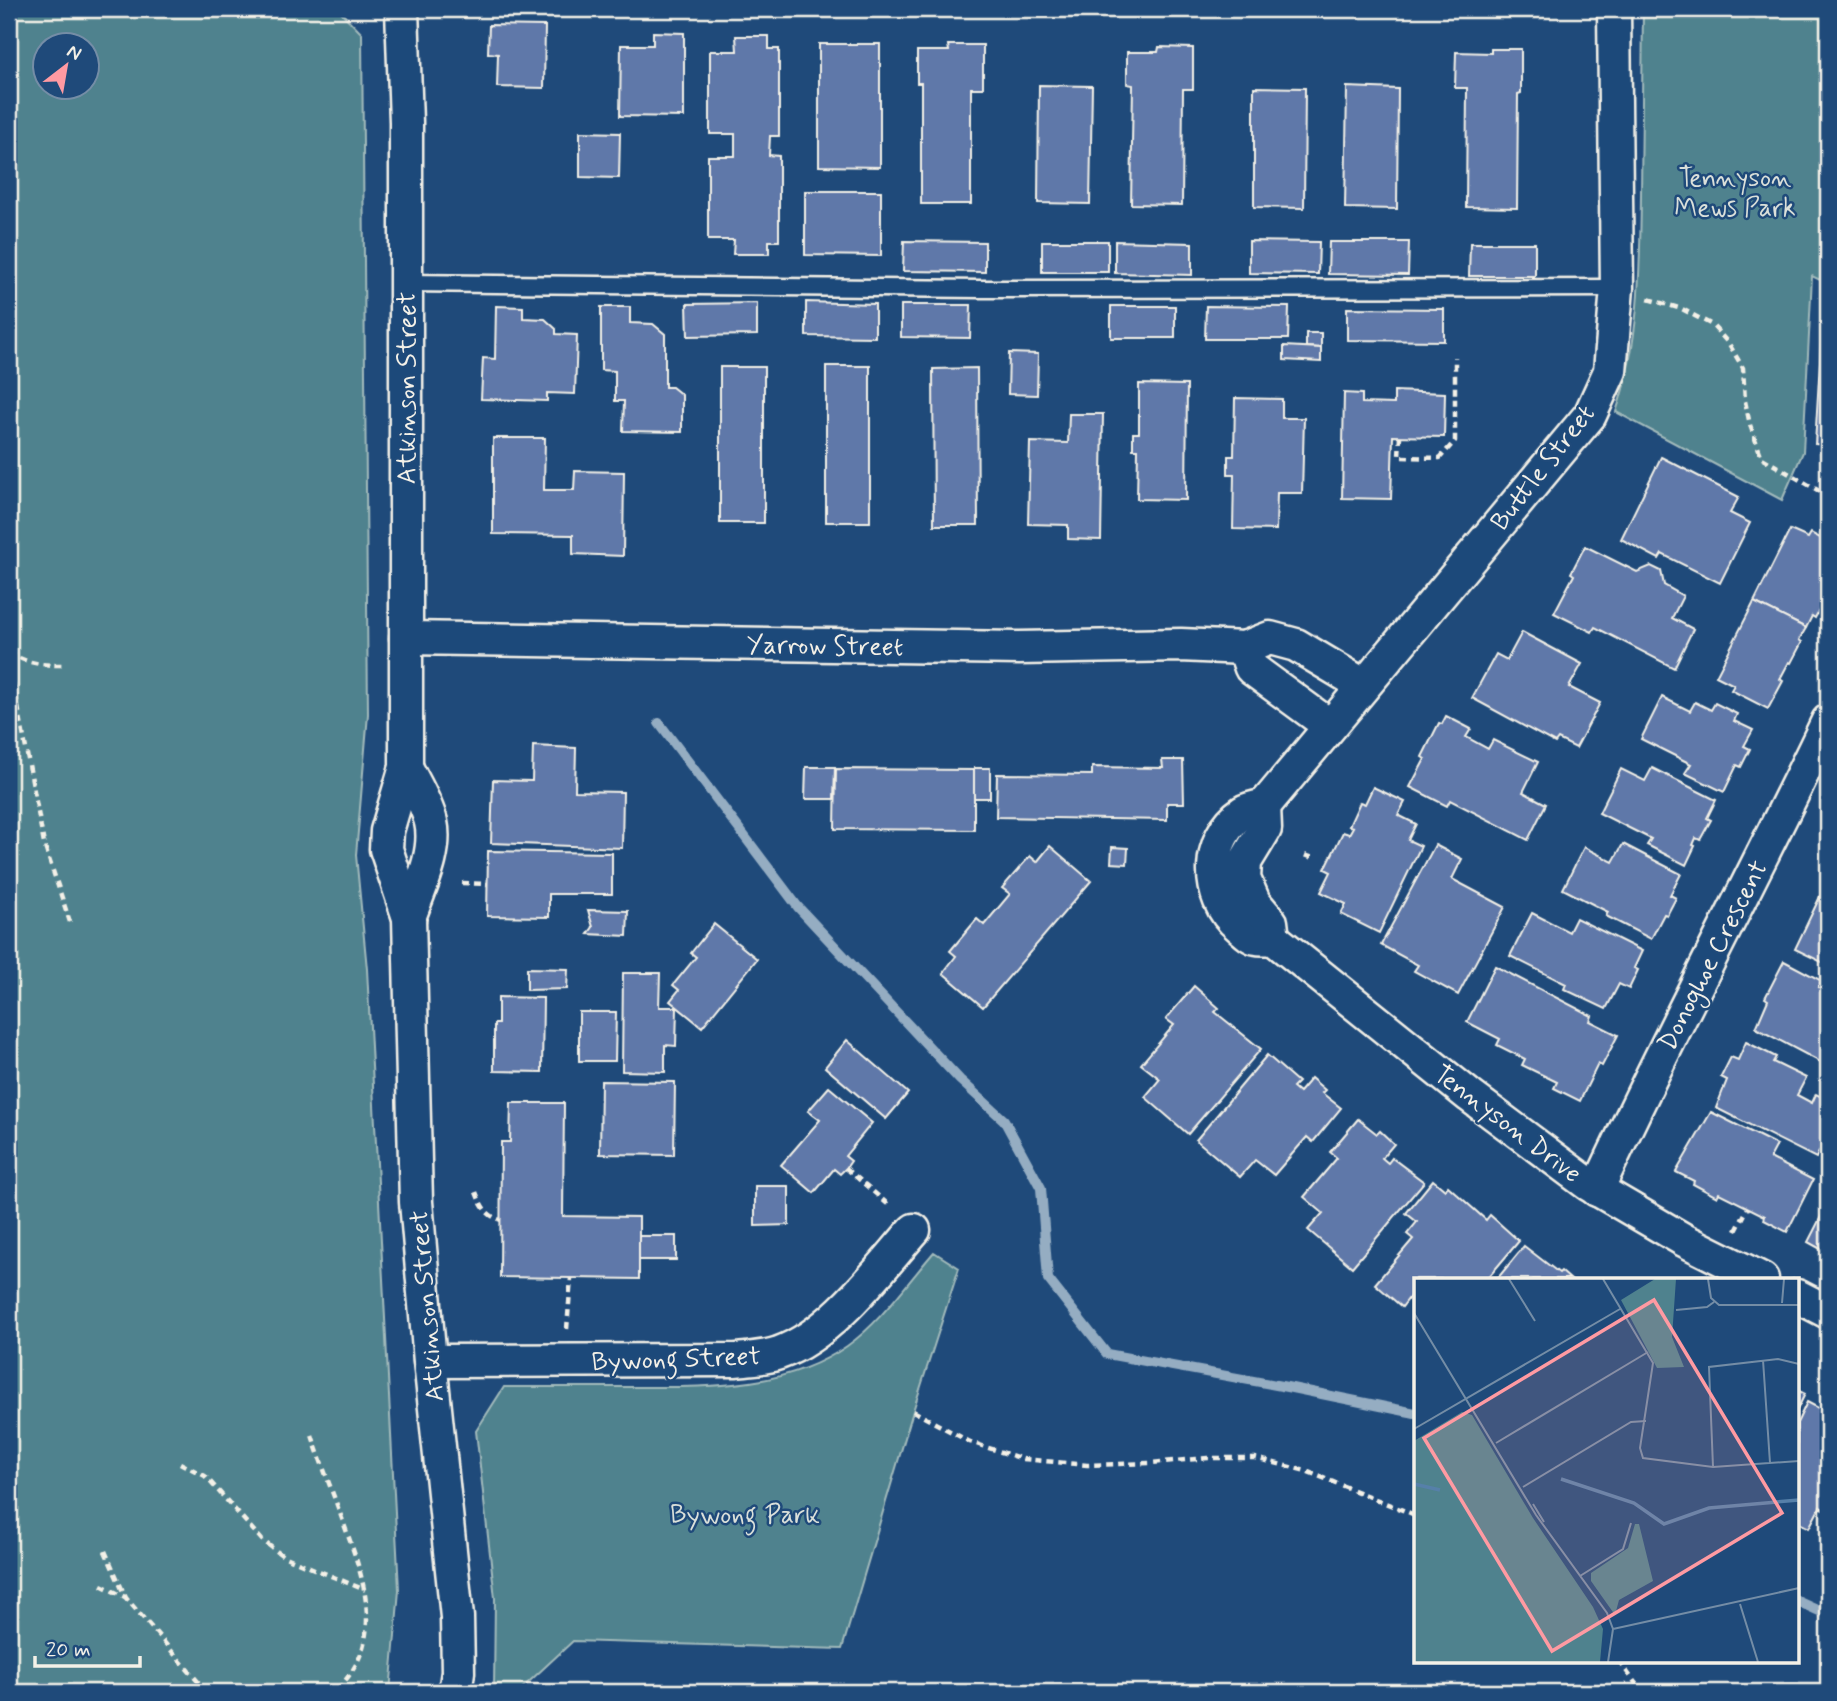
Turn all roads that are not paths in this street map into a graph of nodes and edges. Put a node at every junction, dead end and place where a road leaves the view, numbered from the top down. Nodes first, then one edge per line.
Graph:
1 (402, 9) edge
2 (1615, 9) edge
3 (406, 283) junction
4 (1617, 288) junction
5 (406, 638) junction
6 (1244, 648) junction
7 (1363, 685) junction
8 (1828, 721) edge
9 (1330, 726) junction
10 (406, 766) junction
11 (1264, 806) joint
12 (409, 918) junction
13 (1597, 1190) junction
14 (914, 1230) road end
15 (1760, 1278) edge
16 (1798, 1297) edge
17 (1828, 1312) edge
18 (430, 1362) junction
19 (455, 1692) edge

1 - 3 street, Atkinson Street
2 - 4 street, Buttle Street
3 - 4 lane
3 - 5 street, Atkinson Street
4 - 7 street, Buttle Street
5 - 6 street, Yarrow Street
5 - 10 street, Atkinson Street
6 - 7 street, Yarrow Street
6 - 9 street
7 - 9 street, Buttle Street
8 - 13 street, Donoghoe Crescent
9 - 11 street, Buttle Street
10 - 12 street, Atkinson Street
10 - 12 street, Atkinson Street
11 - 13 street, Tennyson Drive
12 - 18 street, Atkinson Street
13 - 15 street, Tennyson Drive
14 - 18 street, Bywong Street
16 - 17 street
18 - 19 street, Atkinson Street

